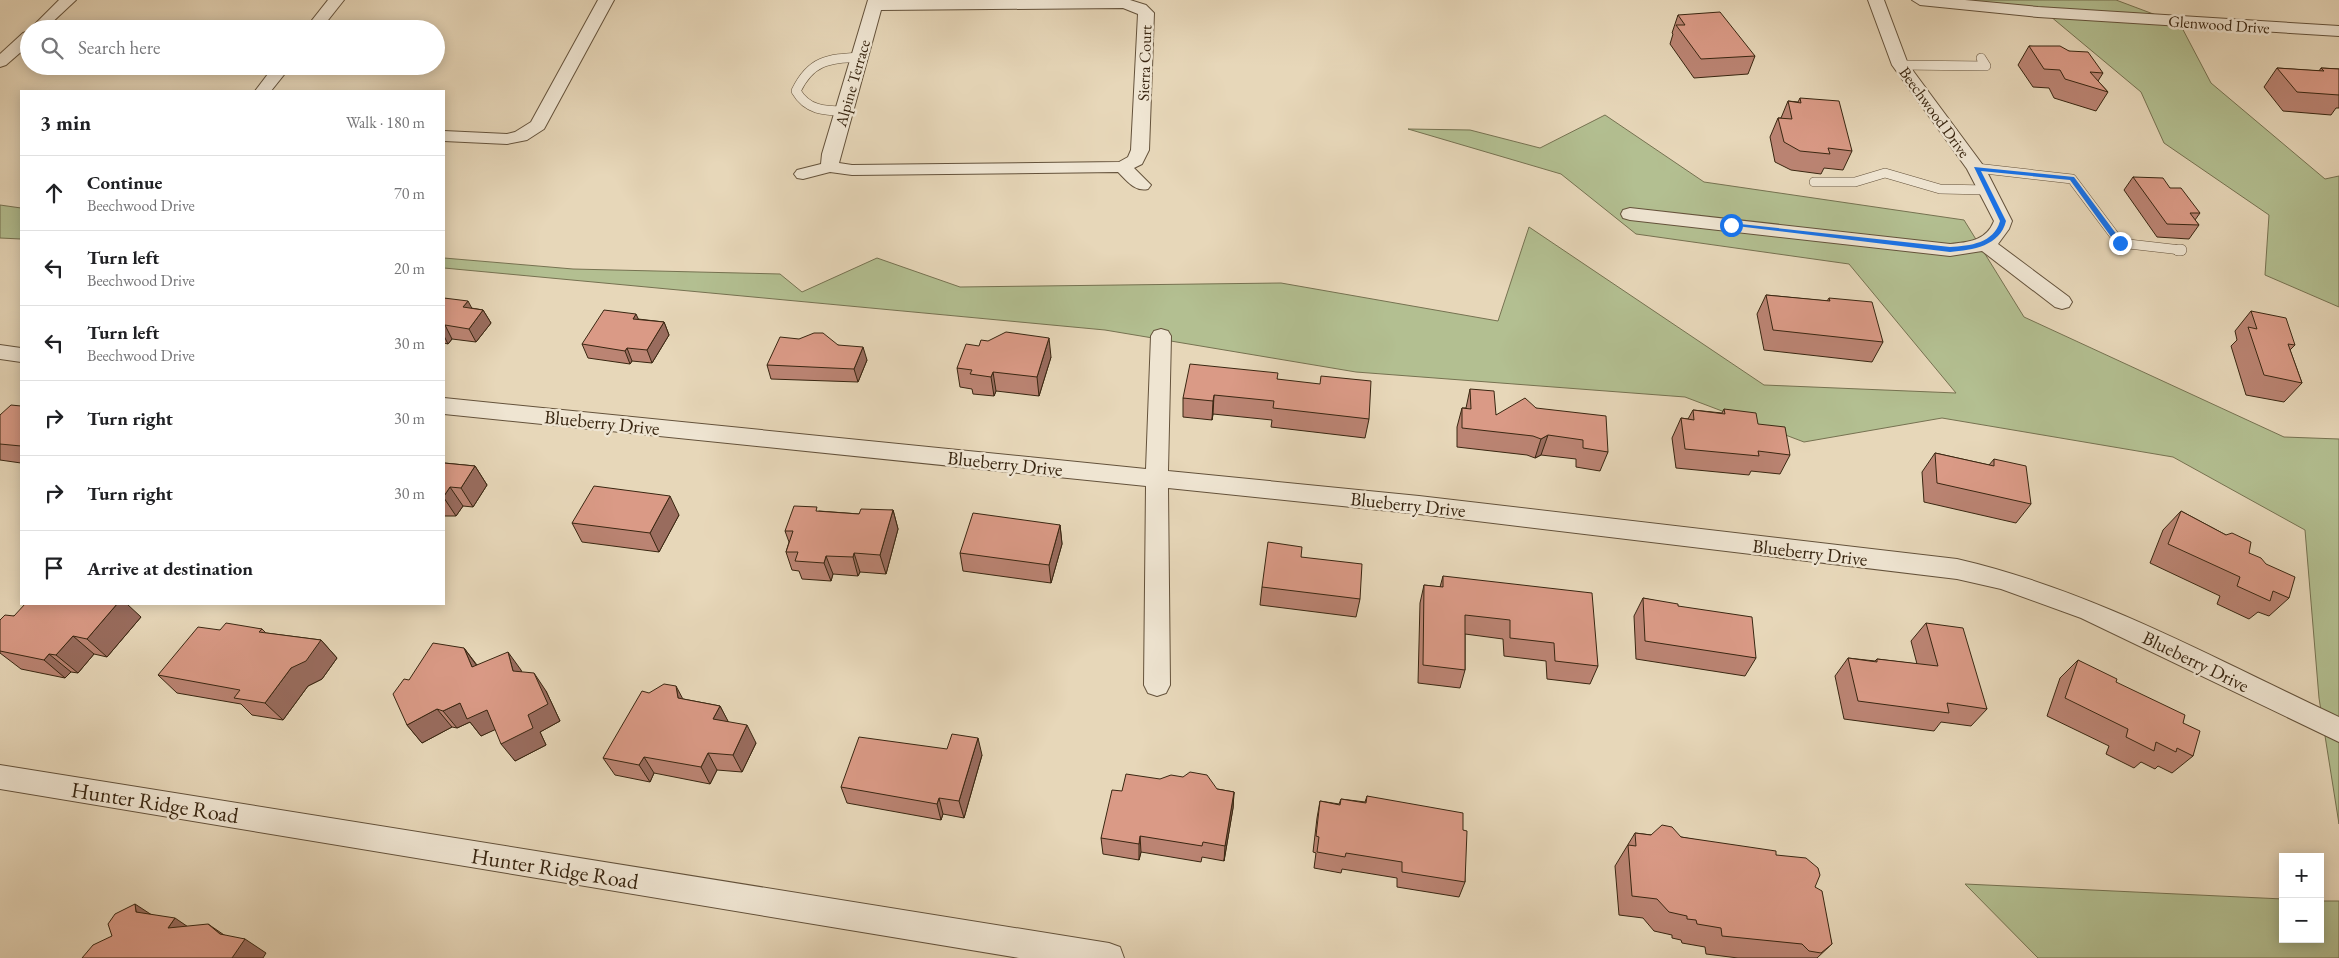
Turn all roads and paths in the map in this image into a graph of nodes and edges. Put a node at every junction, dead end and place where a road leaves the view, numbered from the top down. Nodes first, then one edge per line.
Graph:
1 (68, 0) edge
2 (336, 0) edge
3 (606, 0) edge
4 (1876, 0) edge
5 (1920, 0) edge
6 (875, 3) edge
7 (46, 20) edge
8 (320, 20) edge
9 (2339, 31) edge
10 (20, 44) edge
11 (860, 56) junction
12 (1981, 58) dead end
13 (0, 62) edge
14 (1900, 65) junction
15 (276, 75) edge
16 (264, 90) edge
17 (844, 111) junction
18 (445, 136) edge
19 (830, 167) junction
20 (1122, 167) junction
21 (1976, 168) junction
22 (803, 174) dead end
23 (1814, 182) dead end
24 (1142, 184) dead end
25 (1987, 190) junction
26 (1630, 214) dead end
27 (1986, 244) junction
28 (2181, 250) dead end
29 (2062, 302) dead end
30 (1161, 336) dead end
31 (445, 406) edge
32 (1157, 478) junction
33 (1157, 685) dead end
34 (2339, 730) edge
35 (0, 777) edge
36 (1109, 958) edge

1 - 7 street
2 - 8 street
3 - 18 street
4 - 14 street, Beechwood Drive
5 - 9 street, Glenwood Drive
6 - 11 street, Alpine Terrace
6 - 20 street, Sierra Court
10 - 13 street
11 - 17 street, Alpine Terrace
11 - 17 lane
12 - 14 lane
14 - 21 street, Beechwood Drive
15 - 16 street
17 - 19 street, Alpine Terrace
19 - 20 street
19 - 22 street
20 - 24 street
21 - 25 street, Beechwood Drive
21 - 28 lane
23 - 25 lane
25 - 27 street, Beechwood Drive
26 - 27 street
27 - 29 street
30 - 32 street
31 - 32 street, Blueberry Drive
32 - 33 street
32 - 34 street, Blueberry Drive
35 - 36 street, Hunter Ridge Road

